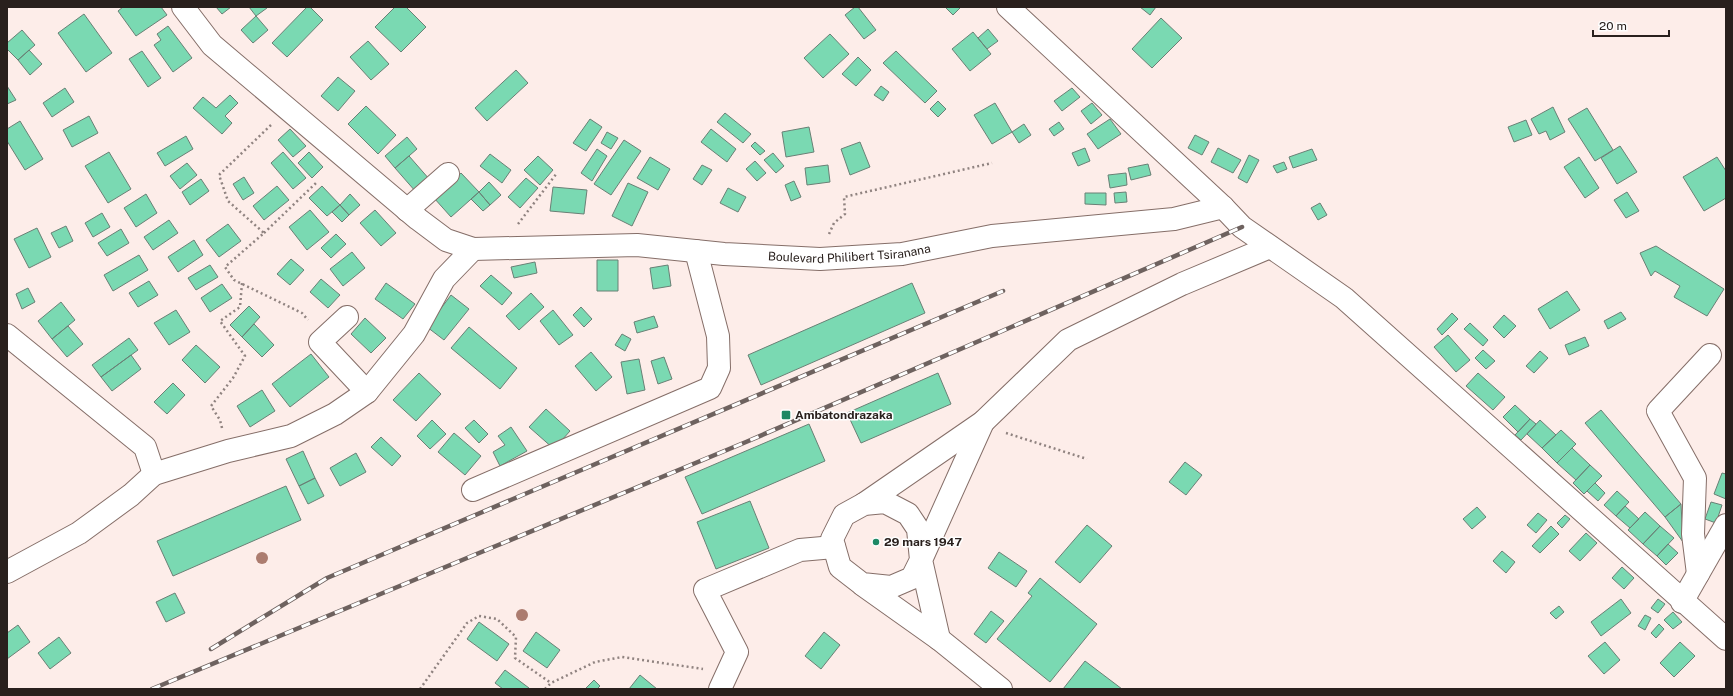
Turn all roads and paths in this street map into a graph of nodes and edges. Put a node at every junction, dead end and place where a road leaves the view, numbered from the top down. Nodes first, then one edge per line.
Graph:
1 (183, 7) edge
2 (1008, 7) edge
3 (289, 108) junction
4 (992, 163) dead end
5 (557, 173) dead end
6 (448, 174) dead end
7 (316, 183) dead end
8 (1223, 207) junction
9 (407, 210) junction
10 (264, 233) junction
11 (1270, 247) junction
12 (517, 248) junction
13 (473, 249) junction
14 (696, 251) junction
15 (820, 259) junction
16 (242, 283) junction
17 (347, 317) dead end
18 (7, 334) edge
19 (325, 338) junction
20 (1710, 355) dead end
21 (367, 392) junction
22 (983, 422) junction
23 (228, 451) junction
24 (1087, 458) dead end
25 (154, 474) junction
26 (473, 490) dead end
27 (864, 504) junction
28 (1726, 525) edge
29 (834, 547) junction
30 (921, 560) junction
31 (7, 572) edge
32 (1698, 574) junction
33 (862, 584) junction
34 (1682, 602) junction
35 (939, 639) junction
36 (1726, 639) edge
37 (724, 681) edge
38 (551, 683) junction
39 (420, 689) edge
40 (545, 689) edge
41 (1001, 689) edge

1 - 3 street, Boulevard Philibert Tsiranana
2 - 8 street
3 - 9 street, Boulevard Philibert Tsiranana
3 - 10 path
4 - 15 path
5 - 12 path
6 - 9 street
7 - 10 path
8 - 11 street
8 - 15 street, Boulevard Philibert Tsiranana
9 - 13 street, Boulevard Philibert Tsiranana
10 - 16 path
11 - 22 street
11 - 34 street
12 - 13 street, Boulevard Philibert Tsiranana
12 - 14 street, Boulevard Philibert Tsiranana
13 - 21 street
14 - 15 street, Boulevard Philibert Tsiranana
14 - 26 street
16 - 19 path
16 - 23 path
17 - 19 street
18 - 25 street
19 - 21 street
20 - 32 street
21 - 23 street
22 - 24 path
22 - 27 street
22 - 30 street
23 - 25 street
25 - 31 street
27 - 29 street
27 - 30 street
28 - 32 street
29 - 33 street
29 - 37 street
30 - 33 street
30 - 35 street
32 - 34 street
33 - 35 street
34 - 36 street
35 - 41 street
37 - 38 path
38 - 39 path
38 - 40 path

